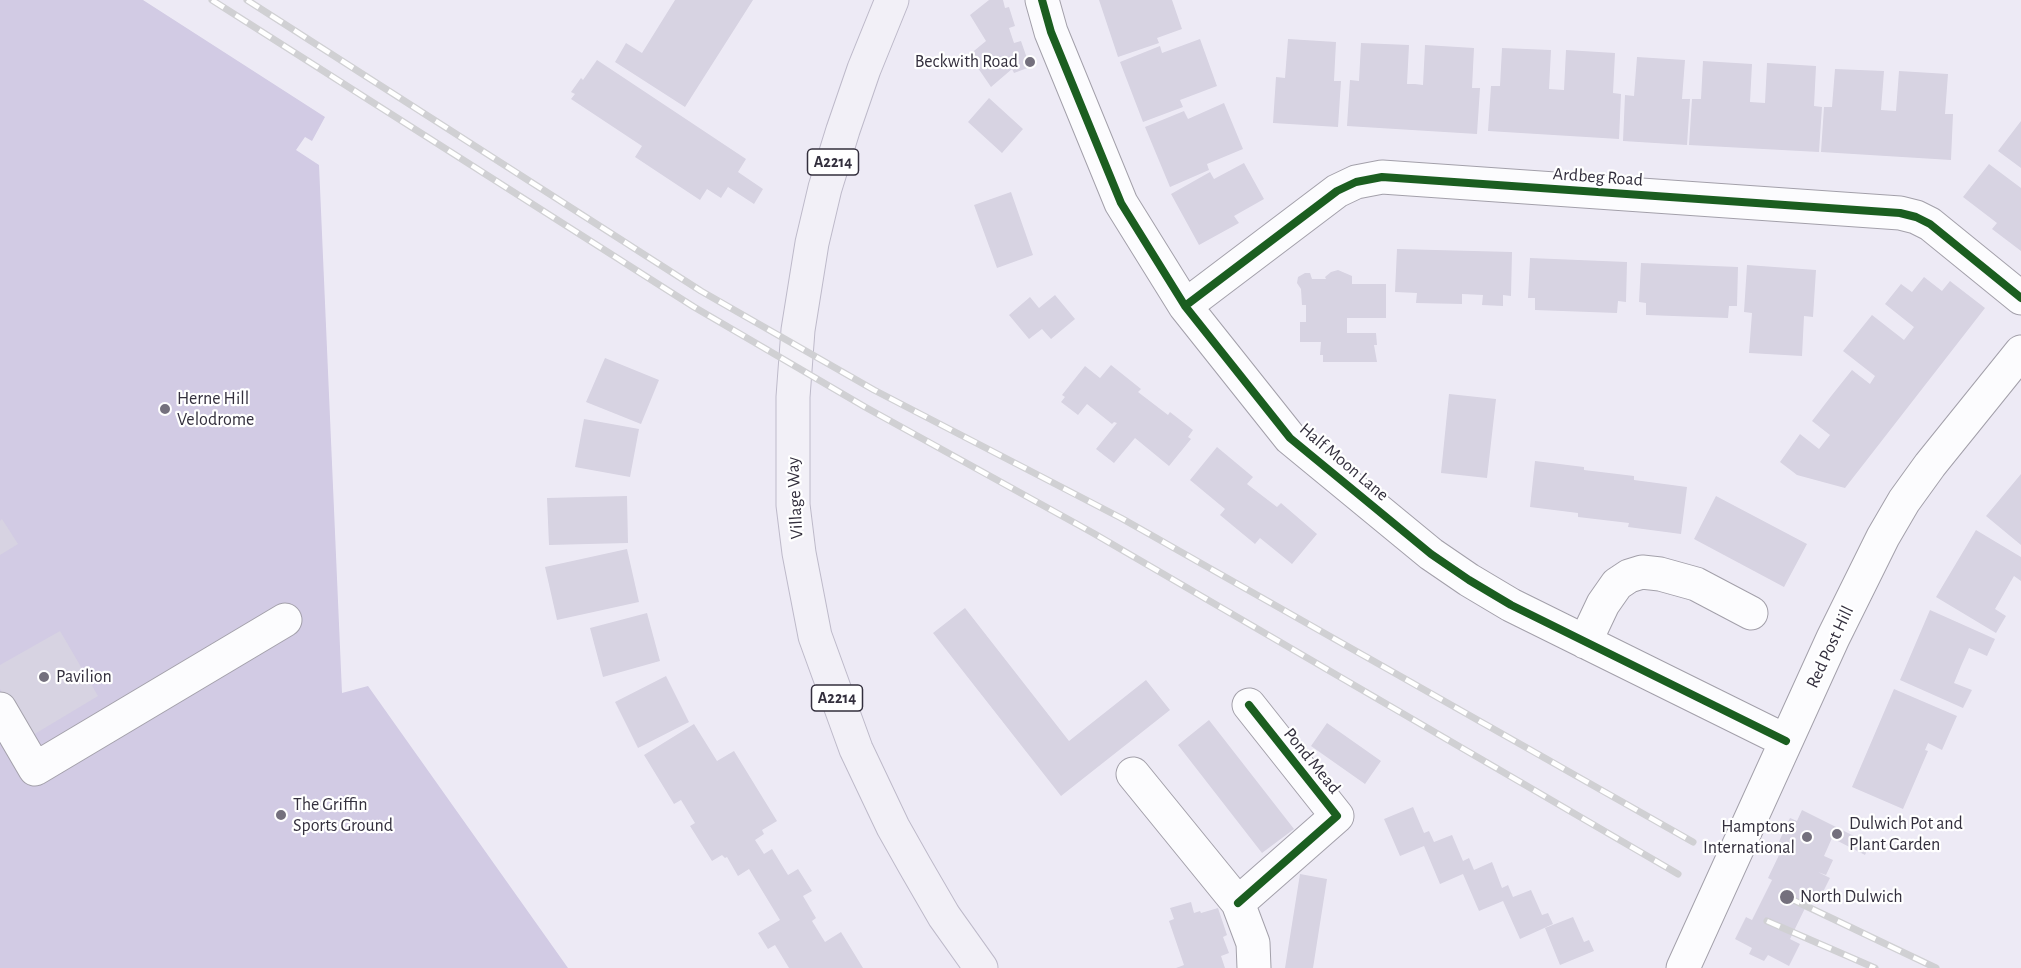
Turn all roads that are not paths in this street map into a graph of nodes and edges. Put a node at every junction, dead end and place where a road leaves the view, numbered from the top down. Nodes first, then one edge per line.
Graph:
1 (892, 0) edge
2 (1042, 0) edge
3 (2021, 298) edge
4 (1185, 306) junction
5 (2021, 352) edge
6 (1751, 613) dead end
7 (285, 620) dead end
8 (1585, 642) junction
9 (1249, 705) dead end
10 (0, 709) edge
11 (1786, 741) junction
12 (1133, 774) dead end
13 (1238, 903) junction
14 (981, 968) edge
15 (1254, 968) edge
16 (1683, 968) edge

1 - 14 main road, Village Way / A2214
2 - 4 street, Half Moon Lane
3 - 4 street, Ardbeg Road
4 - 8 street, Half Moon Lane
5 - 11 street, Red Post Hill
6 - 8 street
7 - 10 street
8 - 11 street, Half Moon Lane
9 - 13 street, Pond Mead
11 - 16 street, Red Post Hill
12 - 13 street
13 - 15 street

